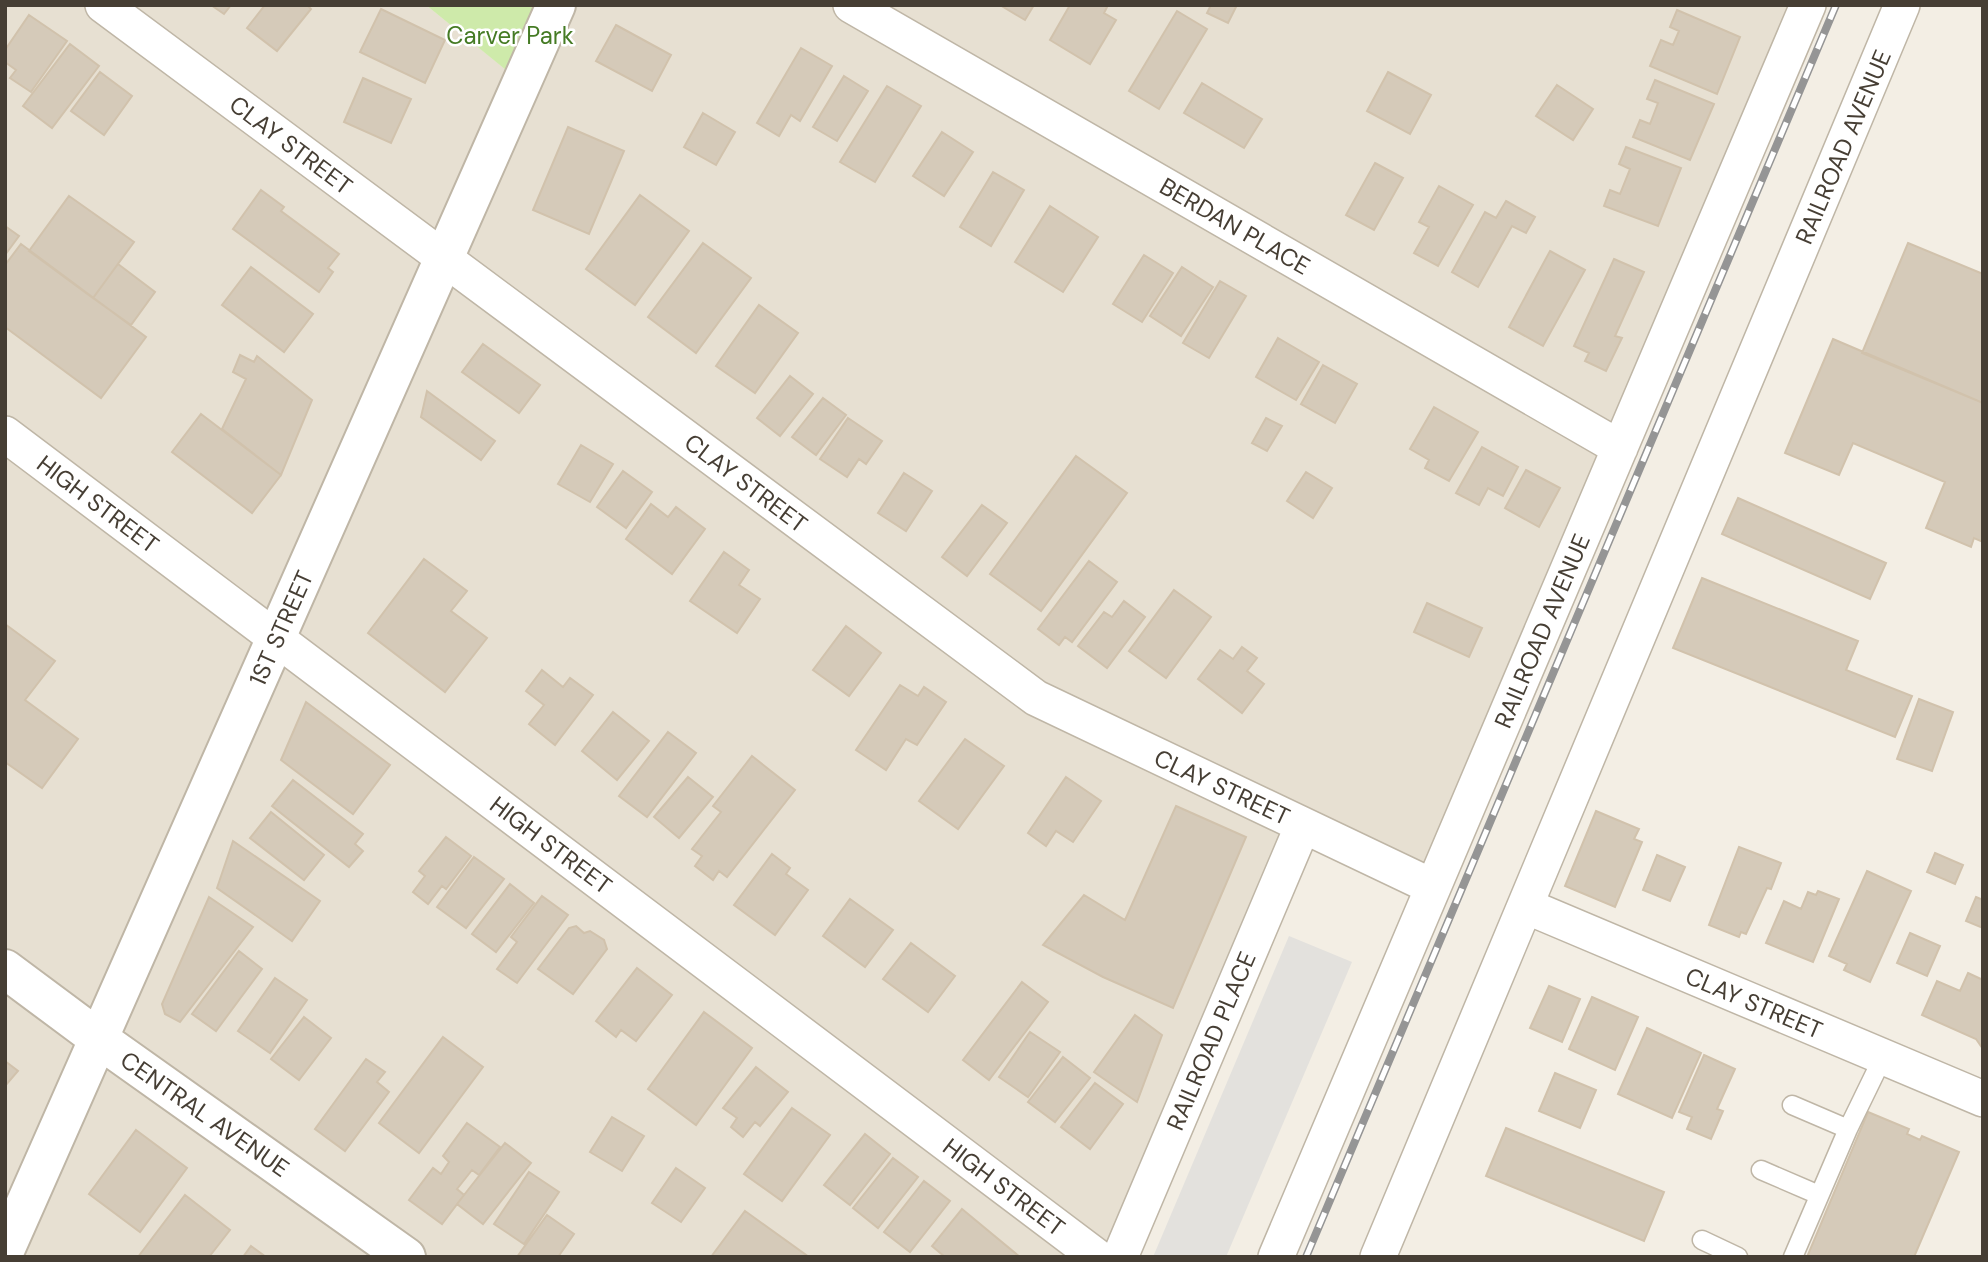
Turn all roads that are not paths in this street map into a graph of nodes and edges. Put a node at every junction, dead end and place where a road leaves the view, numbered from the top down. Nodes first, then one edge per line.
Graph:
1 (103, 5) edge
2 (556, 5) edge
3 (851, 5) edge
4 (1808, 5) edge
5 (1902, 5) edge
6 (444, 258) junction
7 (5, 434) edge
8 (1620, 448) junction
9 (276, 638) junction
10 (1303, 825) junction
11 (1433, 887) junction
12 (1526, 906) junction
13 (5, 969) edge
14 (99, 1039) junction
15 (1883, 1057) junction
16 (1983, 1099) edge
17 (1792, 1105) dead end
18 (1848, 1129) junction
19 (1761, 1170) dead end
20 (1819, 1195) junction
21 (8, 1234) edge
22 (1702, 1240) dead end
23 (406, 1257) edge
24 (1097, 1257) edge
25 (1120, 1257) edge
26 (1276, 1257) edge
27 (1378, 1257) edge
28 (1738, 1257) edge
29 (1793, 1257) edge

1 - 6 street, CLAY STREET
2 - 6 street, 1ST STREET
3 - 8 street, BERDAN PLACE
4 - 8 street, RAILROAD AVENUE
5 - 12 street, RAILROAD AVENUE
6 - 9 street, 1ST STREET
6 - 10 street, CLAY STREET
7 - 9 street, HIGH STREET
8 - 11 street, RAILROAD AVENUE
9 - 14 street, 1ST STREET
9 - 24 street, HIGH STREET
10 - 11 street, CLAY STREET
10 - 25 street, RAILROAD PLACE
11 - 26 street, RAILROAD AVENUE
12 - 15 street, CLAY STREET
12 - 27 street, RAILROAD AVENUE
13 - 14 street, CENTRAL AVENUE
14 - 21 street, 1ST STREET
14 - 23 street, CENTRAL AVENUE
15 - 16 street, CLAY STREET
15 - 18 lane
17 - 18 lane
18 - 20 lane
19 - 20 lane
20 - 29 lane
22 - 28 lane

